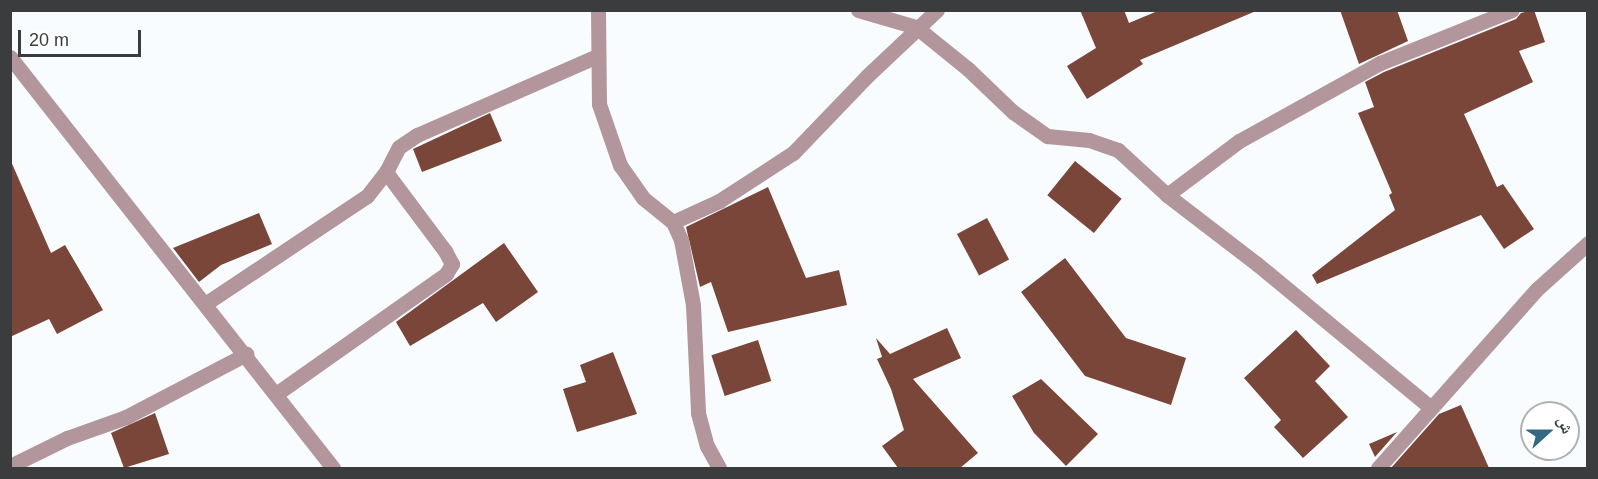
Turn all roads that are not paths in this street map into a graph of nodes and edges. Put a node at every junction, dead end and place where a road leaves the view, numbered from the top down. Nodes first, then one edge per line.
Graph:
1 (598, 10) edge
2 (858, 10) edge
3 (937, 10) edge
4 (1512, 10) edge
5 (916, 27) junction
6 (597, 56) junction
7 (10, 57) edge
8 (387, 172) junction
9 (1167, 195) junction
10 (673, 222) junction
11 (1587, 243) edge
12 (205, 304) junction
13 (246, 354) junction
14 (276, 394) junction
15 (1430, 407) junction
16 (10, 465) edge
17 (333, 468) edge
18 (719, 468) edge
19 (1378, 468) edge

1 - 6 street
2 - 5 street
3 - 5 street
4 - 9 street
5 - 9 street
5 - 10 street
6 - 8 street
6 - 10 street
7 - 12 street
8 - 12 street
8 - 14 street
9 - 15 street
10 - 18 street
11 - 15 street
12 - 13 street
13 - 14 street
13 - 16 street
14 - 17 street
15 - 19 street

